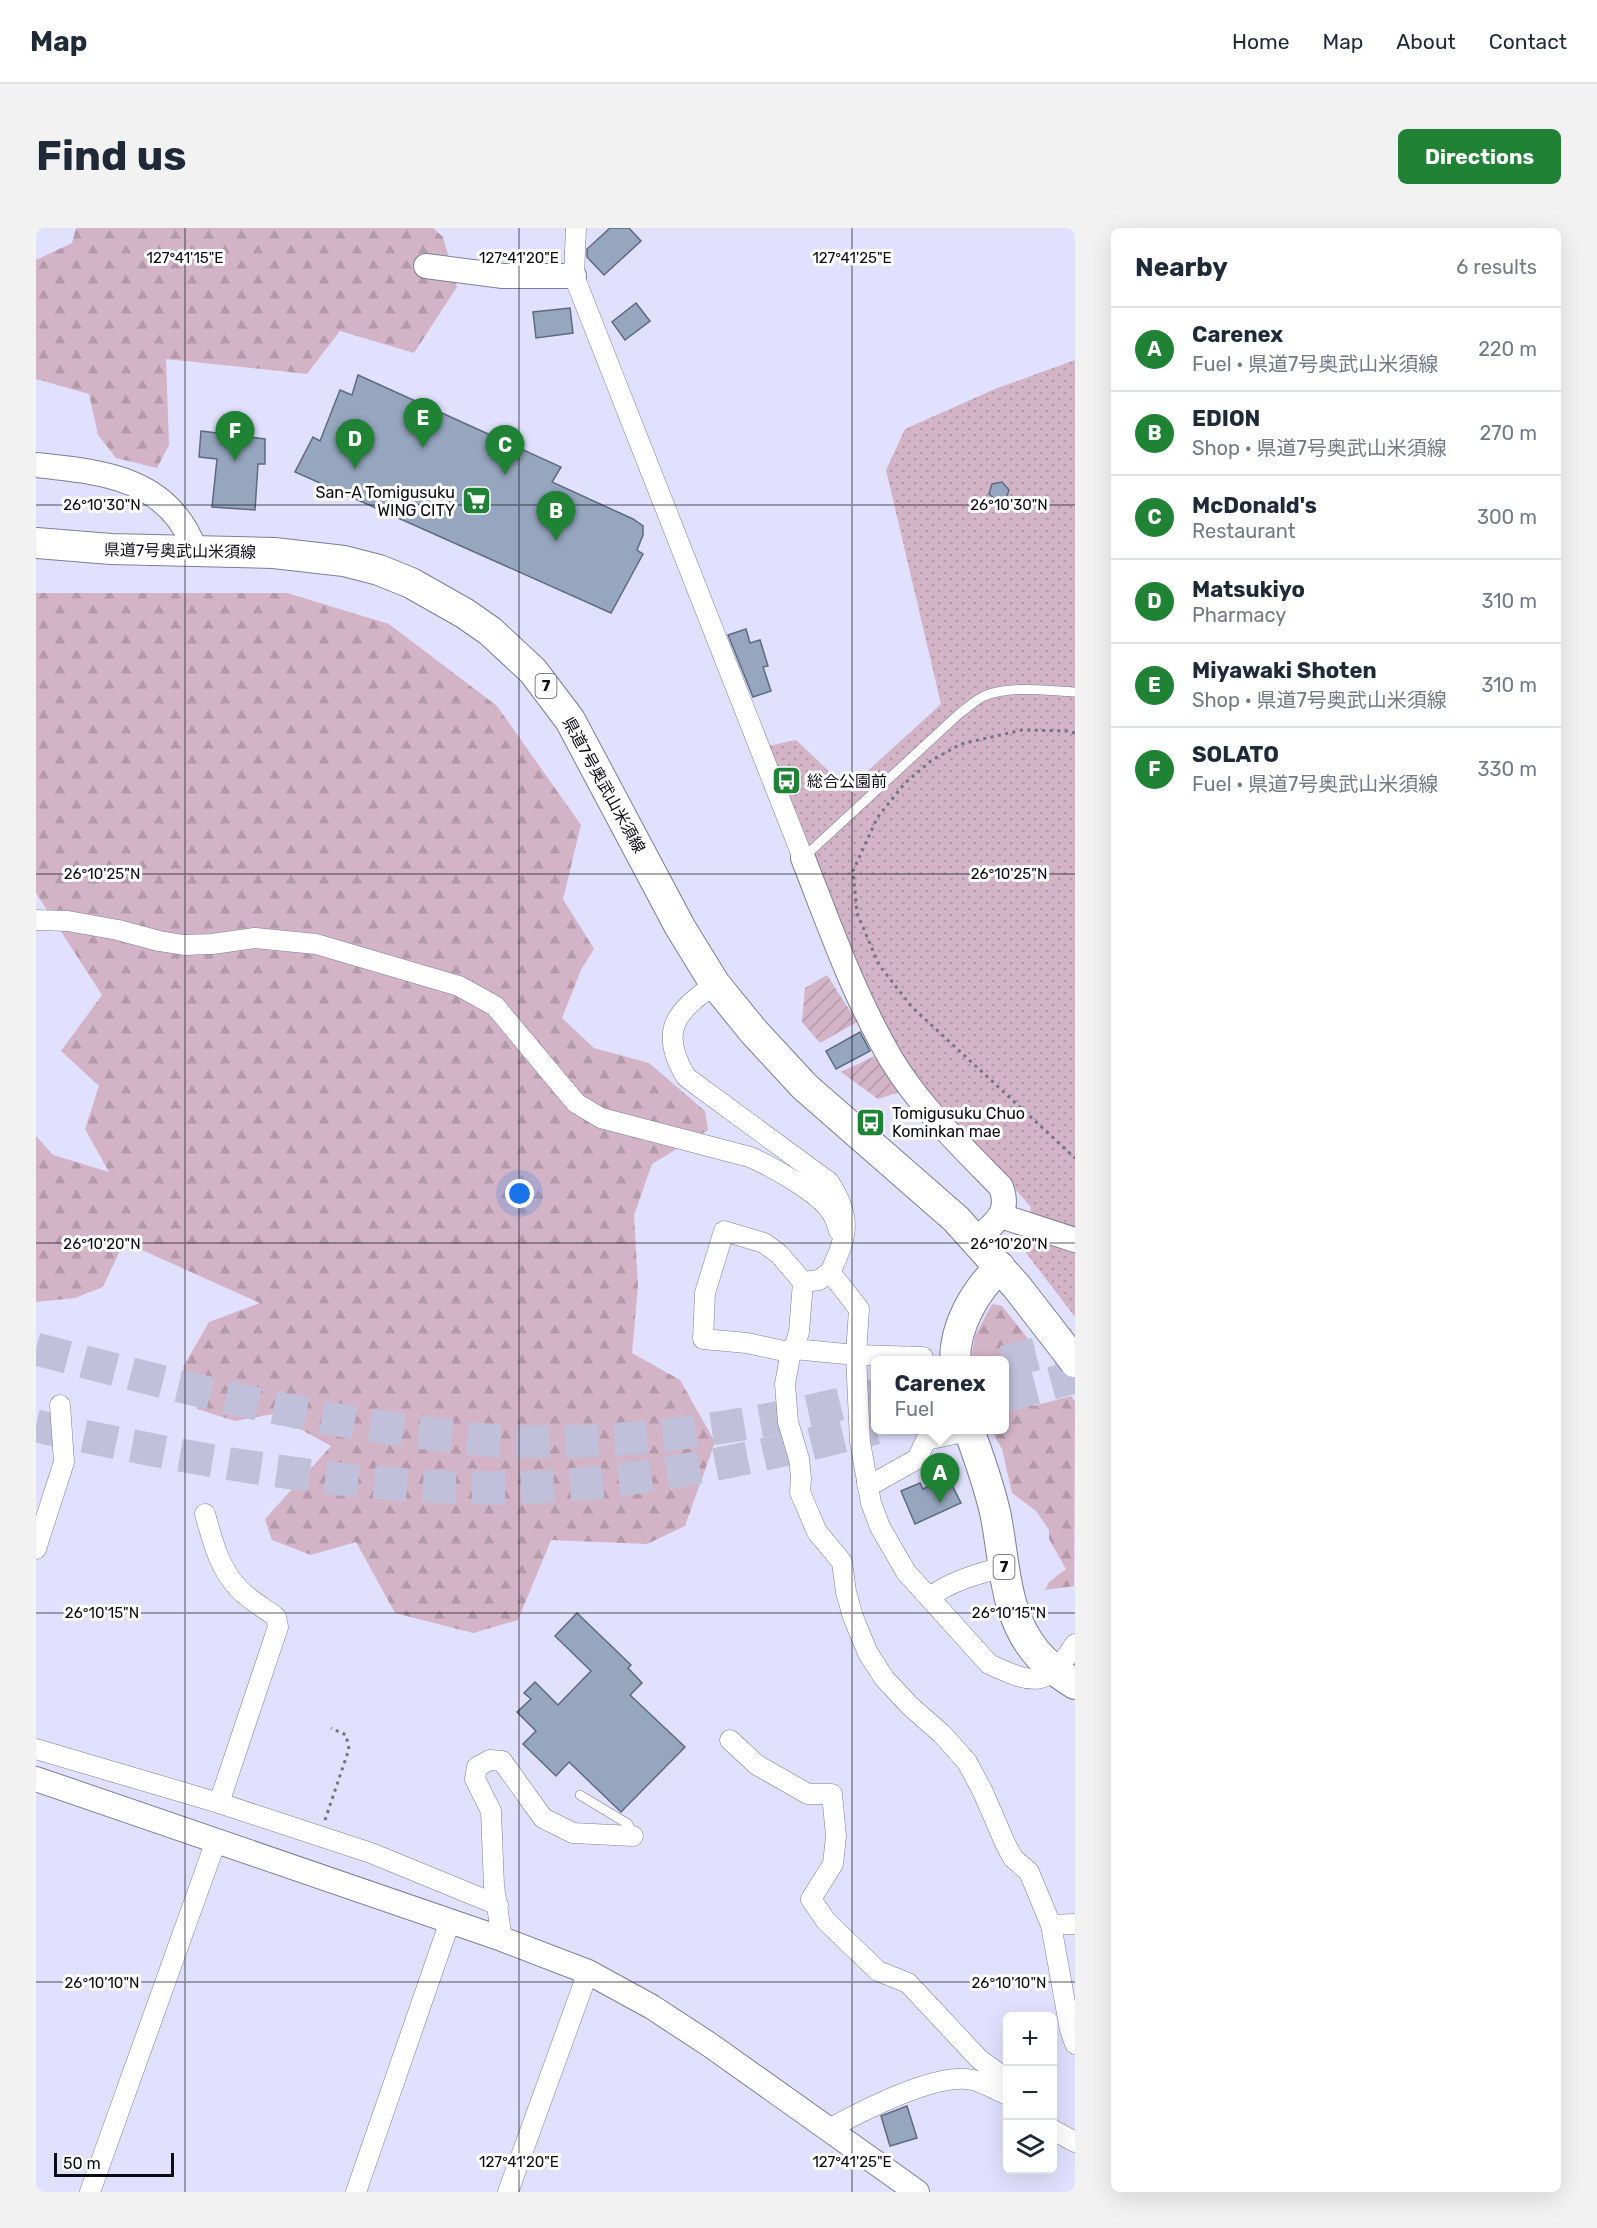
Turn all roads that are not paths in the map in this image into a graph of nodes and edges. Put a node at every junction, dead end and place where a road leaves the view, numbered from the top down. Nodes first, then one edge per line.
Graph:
1 (576, 228) edge
2 (426, 266) dead end
3 (574, 276) junction
4 (36, 465) edge
5 (36, 543) edge
6 (195, 550) junction
7 (1075, 692) edge
8 (803, 858) junction
9 (36, 920) edge
10 (716, 984) junction
11 (1001, 1216) junction
12 (976, 1240) junction
13 (1075, 1240) edge
14 (843, 1242) junction
15 (830, 1272) junction
16 (1009, 1277) junction
17 (803, 1282) junction
18 (794, 1349) junction
19 (856, 1356) junction
20 (871, 1356) edge
21 (955, 1356) edge
22 (1075, 1362) edge
23 (60, 1405) dead end
24 (952, 1434) edge
25 (971, 1434) edge
26 (867, 1484) junction
27 (205, 1514) dead end
28 (36, 1549) edge
29 (1004, 1568) junction
30 (930, 1598) junction
31 (1075, 1644) edge
32 (1065, 1677) edge
33 (730, 1740) dead end
34 (36, 1749) edge
35 (36, 1779) edge
36 (580, 1795) dead end
37 (219, 1803) junction
38 (633, 1836) joint
39 (216, 1841) junction
40 (498, 1905) junction
41 (450, 1921) junction
42 (1075, 1924) edge
43 (1051, 1925) junction
44 (502, 1939) junction
45 (588, 1972) junction
46 (1075, 2044) edge
47 (1003, 2076) edge
48 (1003, 2093) edge
49 (829, 2129) junction
50 (1057, 2132) edge
51 (1075, 2142) edge
52 (90, 2192) edge
53 (356, 2192) edge
54 (508, 2192) edge
55 (917, 2192) edge

1 - 3 street
2 - 3 street
3 - 8 street
4 - 6 street
5 - 6 main road, 県道7号奥武山米須線 / 7
6 - 10 main road, 県道7号奥武山米須線 / 7
7 - 8 lane
8 - 11 street
9 - 14 street
10 - 12 main road, 県道7号奥武山米須線 / 7
10 - 14 street
11 - 12 street
11 - 13 street
12 - 16 main road, 県道7号奥武山米須線 / 7
14 - 15 street
15 - 17 street
15 - 19 street
16 - 21 main road
16 - 22 main road, 県道7号奥武山米須線 / 7, bridge
17 - 18 street
17 - 18 street
18 - 19 street
18 - 43 street
19 - 20 street
19 - 26 street
23 - 28 street
24 - 26 street
25 - 29 main road, 7
26 - 30 street
27 - 37 street
29 - 30 street
29 - 32 main road, 7
30 - 32 street
31 - 32 street
33 - 47 street
34 - 37 street
35 - 39 street
36 - 38 lane
37 - 40 street
38 - 40 street
39 - 41 street
39 - 52 street
40 - 44 street
41 - 44 street
41 - 53 street
42 - 43 street
43 - 46 street
44 - 45 street
45 - 49 street
45 - 54 street
48 - 49 street
49 - 55 street
50 - 51 street

